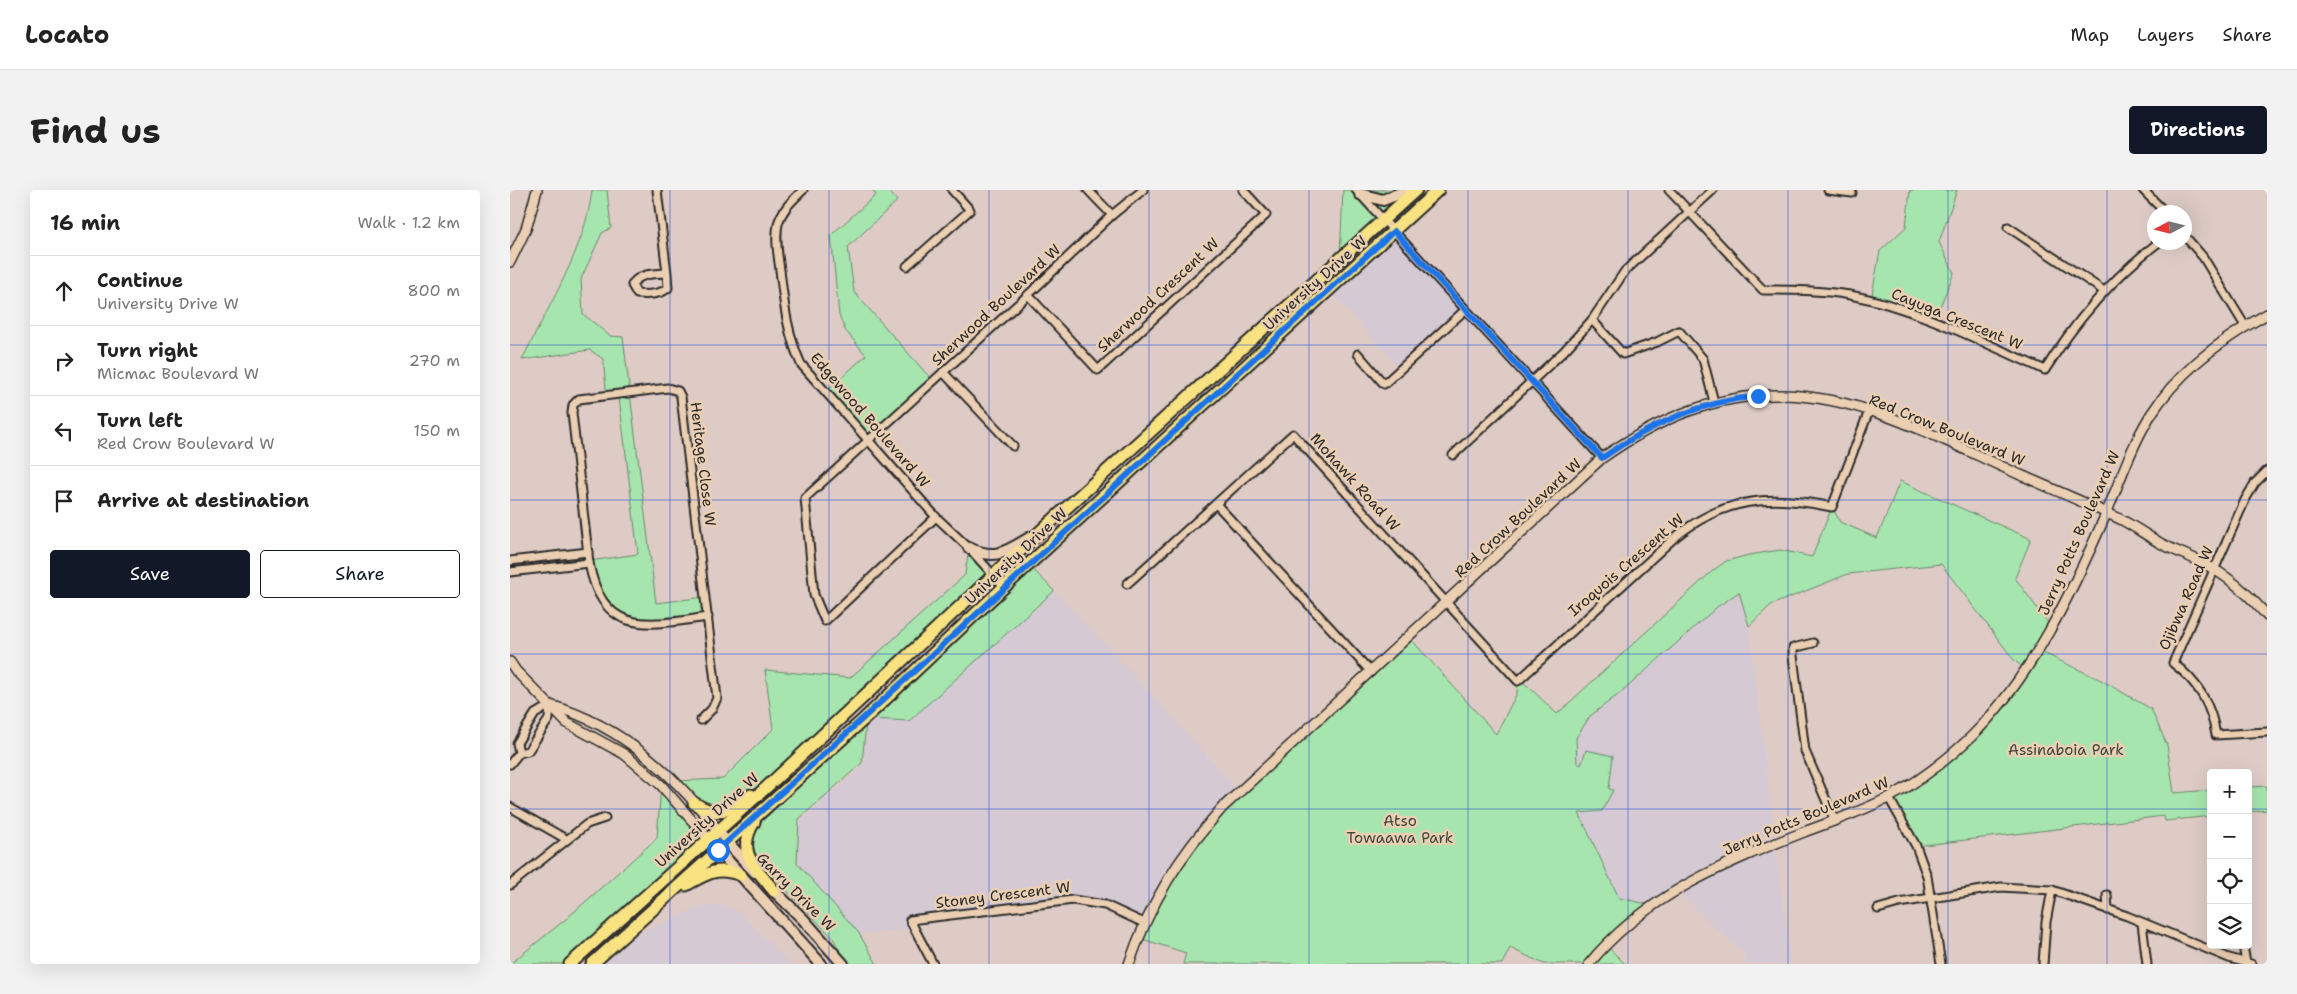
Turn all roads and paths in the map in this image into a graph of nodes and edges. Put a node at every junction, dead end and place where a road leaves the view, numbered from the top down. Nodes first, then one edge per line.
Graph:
1 (537, 190) edge
2 (657, 190) edge
3 (803, 190) edge
4 (952, 190) edge
5 (1088, 190) edge
6 (1143, 190) edge
7 (1243, 190) edge
8 (1408, 190) edge
9 (1416, 190) edge
10 (1438, 190) edge
11 (1669, 190) edge
12 (1714, 190) edge
13 (1828, 190) edge
14 (2143, 190) edge
15 (1358, 192) edge
16 (1852, 193) dead end
17 (2158, 205) edge
18 (1688, 212) junction
19 (1112, 215) junction
20 (1384, 220) junction
21 (2008, 227) dead end
22 (1394, 231) junction
23 (2192, 244) edge
24 (2150, 250) edge
25 (510, 262) edge
26 (907, 266) dead end
27 (667, 273) junction
28 (2104, 291) junction
29 (1028, 295) junction
30 (1465, 310) junction
31 (2267, 314) edge
32 (1592, 320) junction
33 (2245, 326) junction
34 (1358, 354) dead end
35 (943, 372) junction
36 (1532, 382) junction
37 (1714, 402) junction
38 (1869, 412) junction
39 (868, 441) junction
40 (1013, 446) dead end
41 (1453, 455) dead end
42 (1602, 458) junction
43 (2266, 475) edge
44 (1216, 505) junction
45 (2106, 513) junction
46 (936, 517) junction
47 (1042, 530) junction
48 (969, 548) junction
49 (588, 552) junction
50 (510, 561) edge
51 (589, 563) junction
52 (2214, 569) junction
53 (510, 572) edge
54 (993, 575) junction
55 (1127, 584) dead end
56 (1004, 587) junction
57 (1447, 603) junction
58 (2267, 616) edge
59 (708, 617) junction
60 (1813, 642) dead end
61 (510, 662) edge
62 (1370, 672) junction
63 (550, 705) junction
64 (701, 720) dead end
65 (2267, 732) edge
66 (519, 753) junction
67 (510, 764) edge
68 (768, 786) junction
69 (1889, 798) junction
70 (694, 803) junction
71 (510, 807) edge
72 (761, 811) junction
73 (606, 818) dead end
74 (1835, 821) junction
75 (718, 830) junction
76 (566, 839) junction
77 (709, 839) junction
78 (722, 846) junction
79 (741, 875) junction
80 (510, 885) edge
81 (2052, 890) junction
82 (774, 891) junction
83 (668, 895) junction
84 (2107, 895) dead end
85 (1932, 899) junction
86 (1878, 909) dead end
87 (2108, 910) junction
88 (1144, 923) junction
89 (2142, 923) junction
90 (615, 944) junction
91 (2244, 949) edge
92 (570, 964) edge
93 (592, 964) edge
94 (607, 964) edge
95 (821, 964) edge
96 (843, 964) edge
97 (933, 964) edge
98 (1130, 964) edge
99 (1589, 964) edge
100 (1941, 964) edge
101 (2043, 964) edge
102 (2147, 964) edge
103 (2248, 964) edge

1 - 25 street
2 - 27 street
3 - 39 street, Edgewood Boulevard W
4 - 26 street
5 - 19 street
6 - 19 street, Sherwood Boulevard W
7 - 29 street, Sherwood Crescent W
8 - 15 main road
9 - 20 main road, University Drive W
10 - 22 main road, University Drive W
11 - 18 street
12 - 18 street
13 - 16 street
14 - 17 street
15 - 20 street
18 - 28 street, Cayuga Crescent W
18 - 32 street
19 - 29 street, Sherwood Boulevard W
20 - 22 street
20 - 47 main road, University Drive W
21 - 28 street
22 - 30 street
22 - 56 main road, University Drive W
23 - 33 street
24 - 28 street, Cayuga Crescent W
27 - 27 street
29 - 35 street, Sherwood Boulevard W
30 - 34 street
30 - 36 street
31 - 33 street, Jerry Potts Boulevard W
32 - 36 street
32 - 37 street
33 - 45 street, Jerry Potts Boulevard W
35 - 39 street, Sherwood Boulevard W
35 - 40 street
36 - 41 street
36 - 42 street
37 - 38 street, Red Crow Boulevard W
37 - 42 street, Red Crow Boulevard W
38 - 45 street, Red Crow Boulevard W
38 - 57 street, Iroquois Crescent W
39 - 46 street, Edgewood Boulevard W
39 - 46 street, Sherwood Boulevard W
42 - 57 street, Red Crow Boulevard W
43 - 52 street, Ojibwa Road W
44 - 55 street, Mohawk Road W
44 - 57 street, Mohawk Road W
44 - 62 street
45 - 52 street, Red Crow Boulevard W
45 - 69 street, Jerry Potts Boulevard W
46 - 48 street, Edgewood Boulevard W
47 - 48 main road
47 - 54 main road, University Drive W
48 - 54 street, Edgewood Boulevard W
49 - 50 street
49 - 51 street, Heritage Close W
49 - 59 street, Heritage Close W
51 - 53 street
51 - 59 street, Heritage Close W
52 - 58 street, Red Crow Boulevard W
52 - 65 street, Ojibwa Road W
54 - 56 street, Edgewood Boulevard W
54 - 68 main road, University Drive W
56 - 72 main road, University Drive W
57 - 62 street, Red Crow Boulevard W
59 - 64 street, Heritage Close W
60 - 74 street
61 - 63 street
62 - 88 street, Red Crow Boulevard W
63 - 66 street
63 - 66 street
63 - 70 street
63 - 77 street
66 - 67 street
68 - 70 main road
68 - 75 main road, University Drive W
69 - 74 street, Jerry Potts Boulevard W
69 - 85 street
70 - 75 street
71 - 76 street
72 - 78 main road, University Drive W
72 - 82 main road
73 - 76 street
74 - 99 street, Jerry Potts Boulevard W
75 - 77 main road, University Drive W
75 - 78 street
76 - 80 street
77 - 78 street
77 - 92 main road, University Drive W
78 - 79 main road, Garry Drive W
78 - 82 main road, Garry Drive W
78 - 83 main road, University Drive W
79 - 83 main road
79 - 95 main road, Garry Drive W
81 - 85 street
81 - 87 street
81 - 101 street
82 - 96 main road, Garry Drive W
83 - 90 main road, University Drive W
84 - 87 street
85 - 86 street
85 - 100 street
87 - 89 street
88 - 97 street, Stoney Crescent W
88 - 98 street, Red Crow Boulevard W
89 - 102 street
89 - 103 street
90 - 93 main road, University Drive W
90 - 94 main road
91 - 103 street

